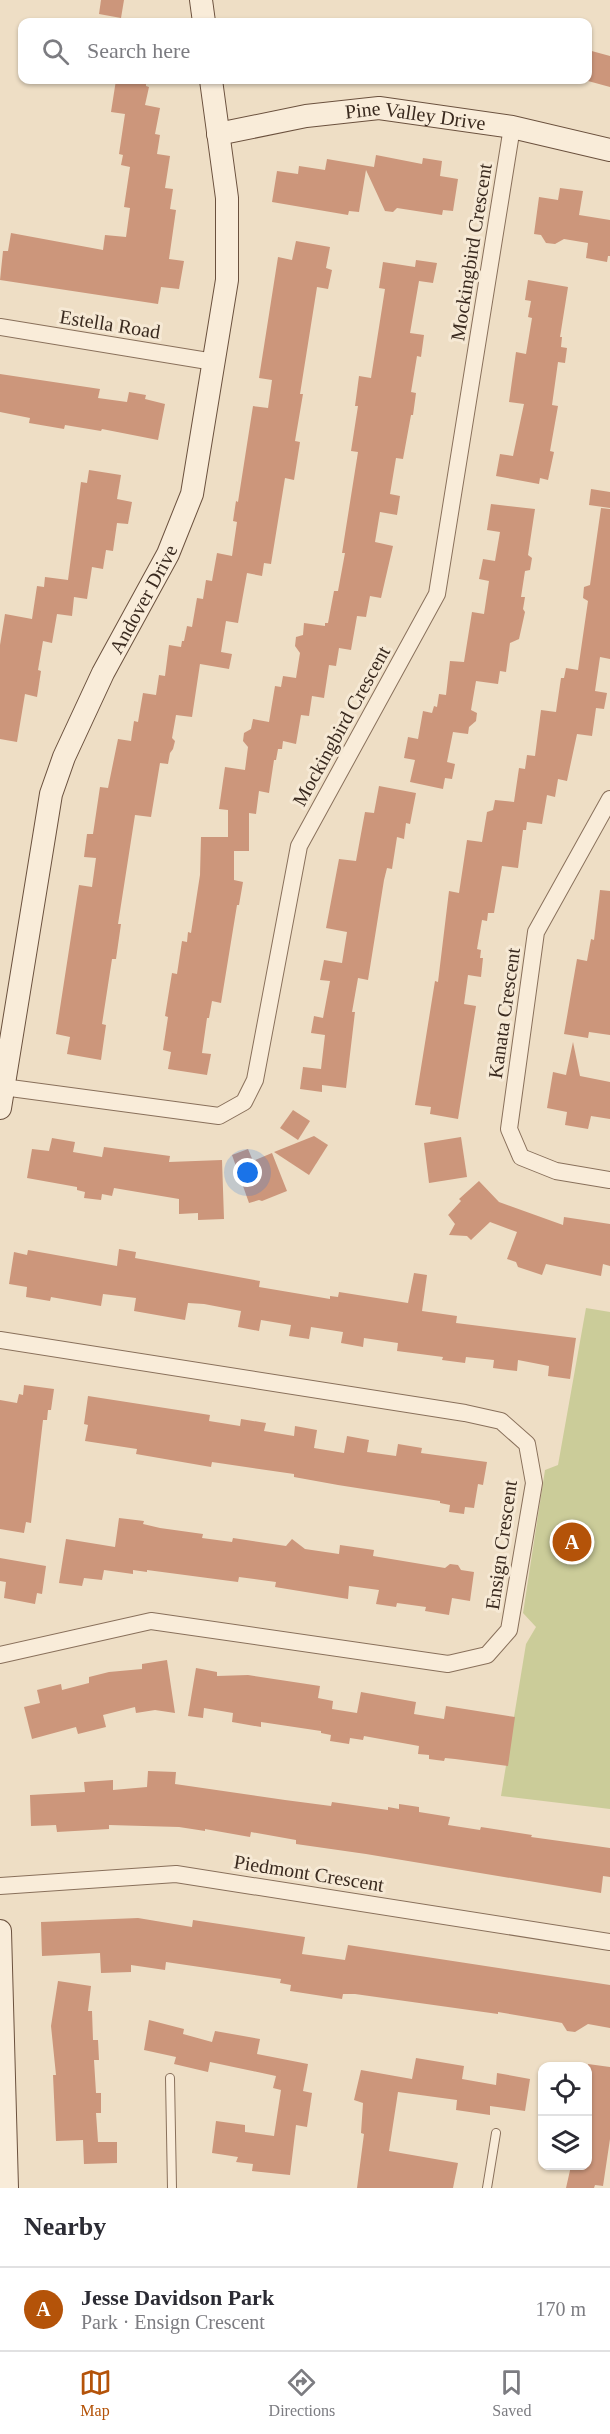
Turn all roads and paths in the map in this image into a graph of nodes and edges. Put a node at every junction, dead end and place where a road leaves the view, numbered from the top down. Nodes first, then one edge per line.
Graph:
1 (201, 0) edge
2 (203, 18) edge
3 (212, 84) edge
4 (512, 127) junction
5 (218, 134) junction
6 (610, 150) edge
7 (0, 327) edge
8 (214, 362) junction
9 (610, 800) edge
10 (2, 1097) edge
11 (610, 1179) edge
12 (0, 1340) edge
13 (0, 1655) edge
14 (0, 1886) edge
15 (0, 1931) edge
16 (610, 1942) edge
17 (1, 1969) edge
18 (170, 2079) dead end
19 (496, 2133) dead end
20 (7, 2188) edge
21 (172, 2188) edge
22 (487, 2188) edge

1 - 2 street
3 - 5 street, Andover Drive
4 - 5 street, Pine Valley Drive
4 - 6 street, Pine Valley Drive
4 - 10 street, Mockingbird Crescent
5 - 8 street, Andover Drive
7 - 8 street, Estella Road
8 - 10 street, Andover Drive
9 - 11 street, Kanata Crescent
12 - 13 street, Ensign Crescent
14 - 16 street, Piedmont Crescent
15 - 17 street
17 - 20 street
18 - 21 lane
19 - 22 lane

